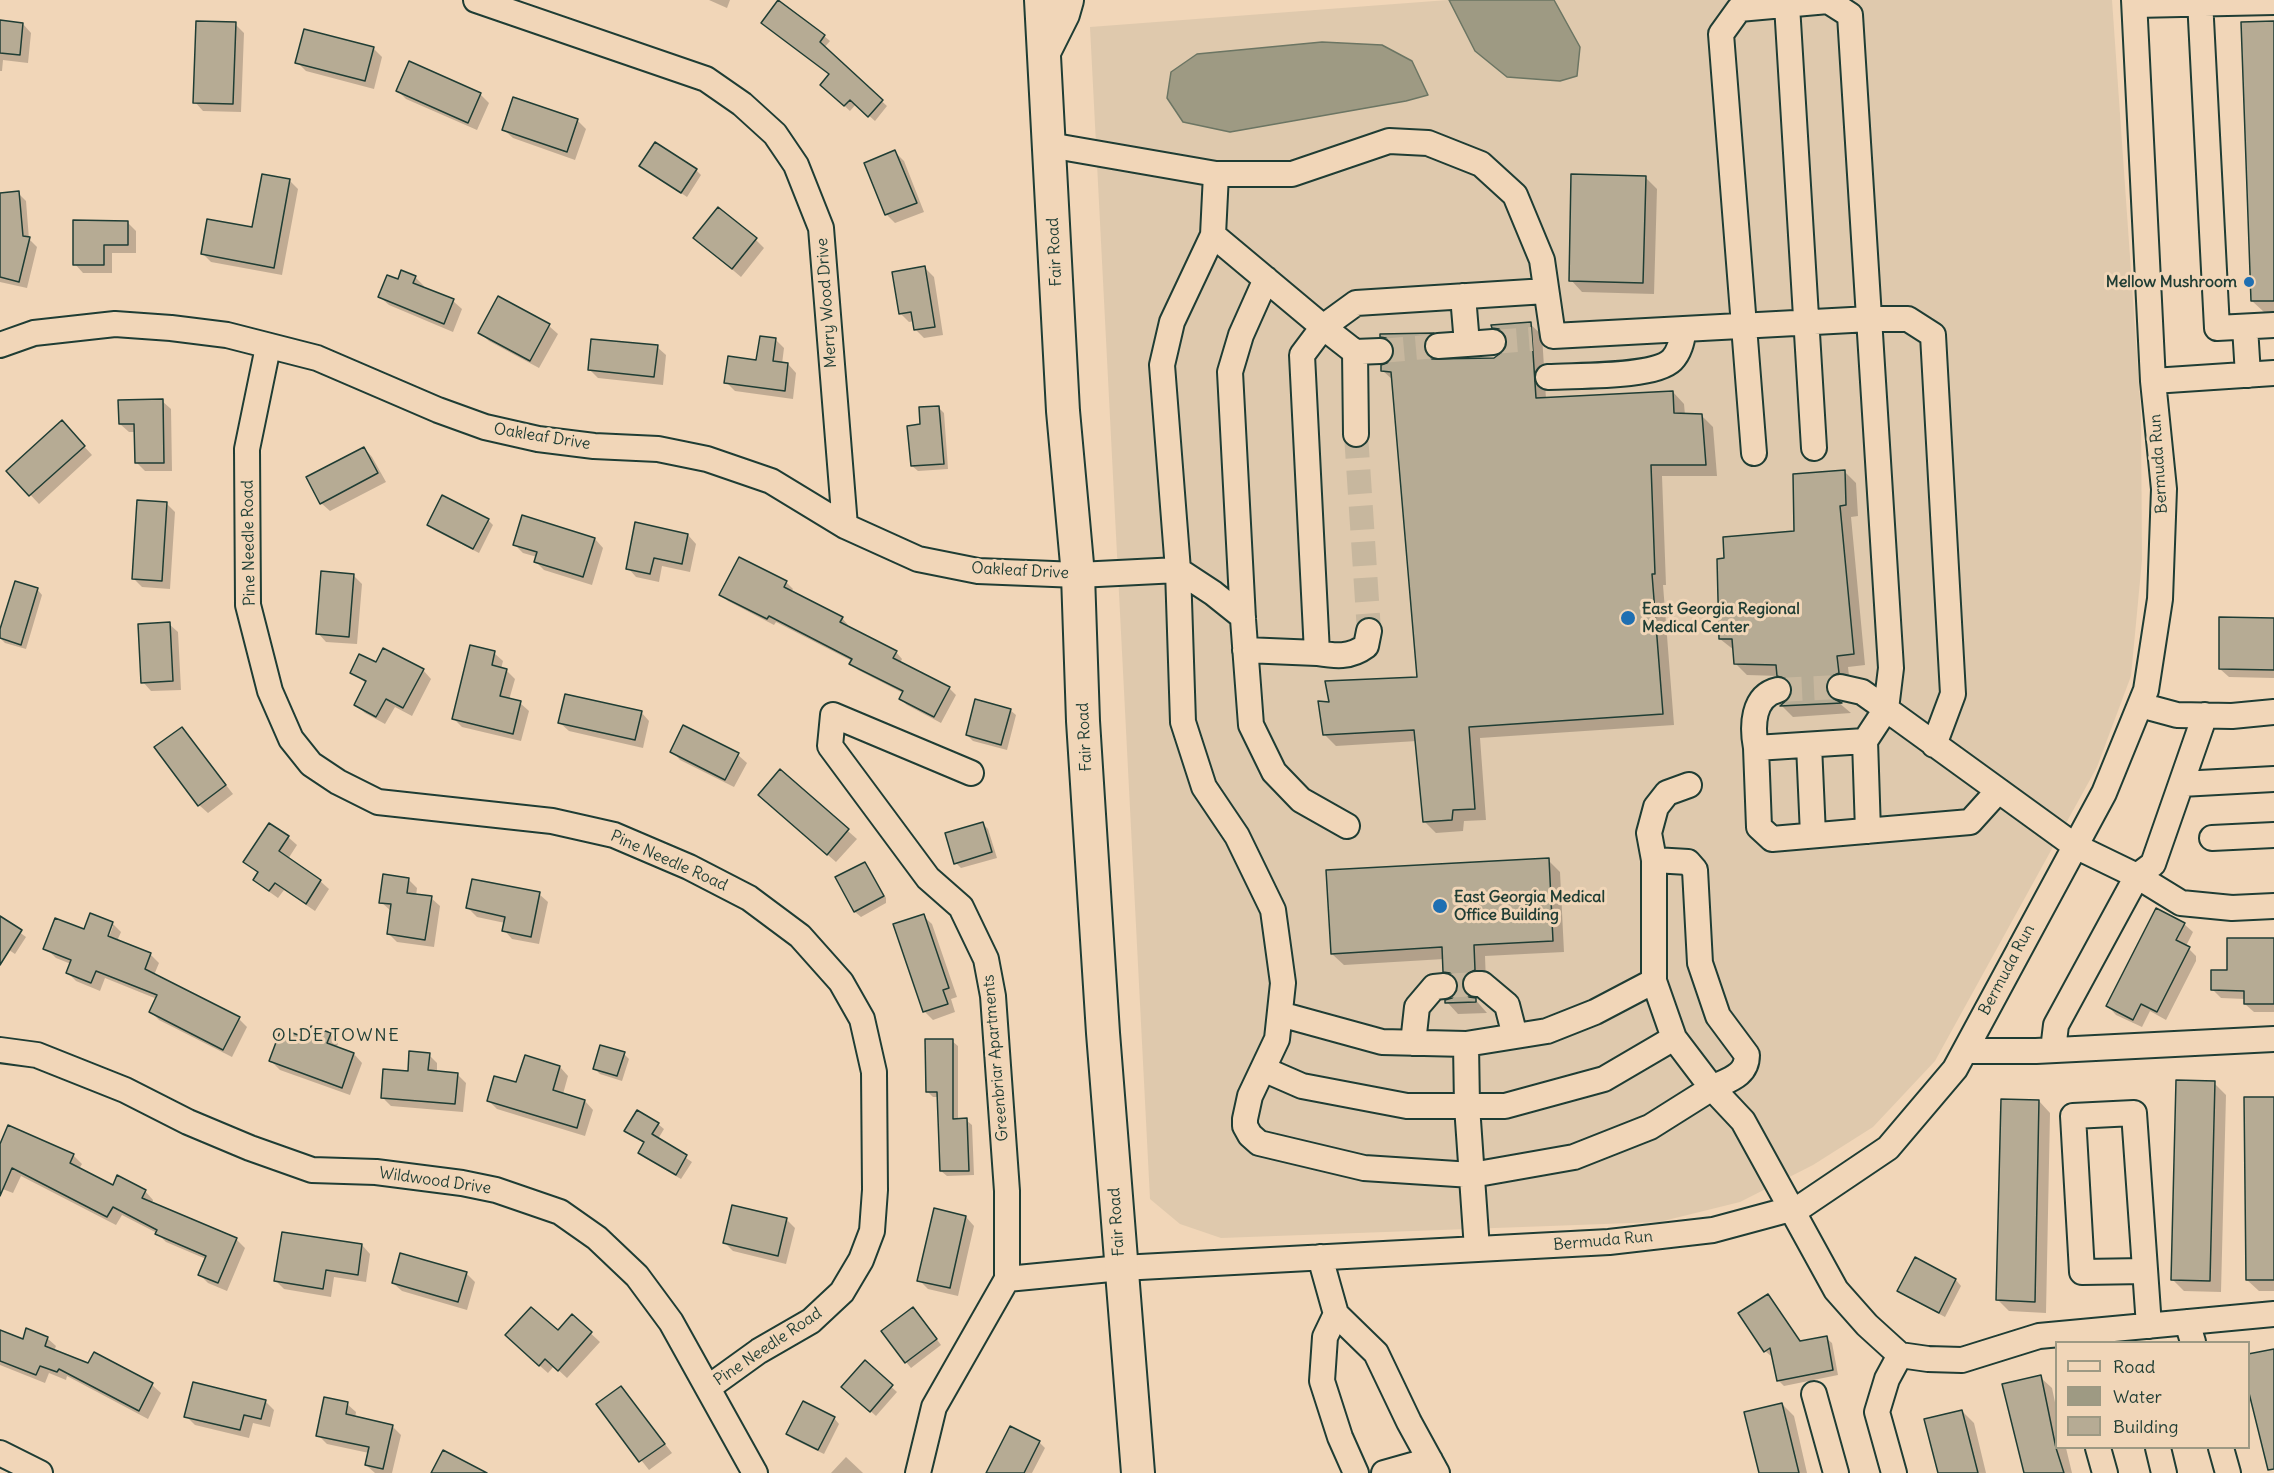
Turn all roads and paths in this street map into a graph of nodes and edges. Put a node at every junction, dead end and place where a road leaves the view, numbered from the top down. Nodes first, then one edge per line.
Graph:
1 (476, 0) edge
2 (1041, 0) edge
3 (1067, 0) edge
4 (2200, 2) edge
5 (2274, 2) edge
6 (2135, 3) edge
7 (1788, 5) junction
8 (1044, 52) junction
9 (1049, 145) junction
10 (1216, 174) junction
11 (1214, 235) junction
12 (1266, 279) junction
13 (1546, 291) junction
14 (1463, 296) junction
15 (1870, 319) junction
16 (1807, 324) junction
17 (2274, 325) edge
18 (1323, 327) junction
19 (1744, 327) junction
20 (2245, 327) junction
21 (1684, 330) junction
22 (1493, 342) tunnel mouth
23 (1467, 344) junction
24 (0, 345) edge
25 (1438, 346) tunnel mouth
26 (267, 347) junction
27 (1380, 351) tunnel mouth
28 (1355, 352) junction
29 (2274, 373) edge
30 (2248, 375) junction
31 (1548, 377) dead end
32 (2153, 381) junction
33 (1356, 434) tunnel mouth
34 (1815, 448) dead end
35 (1754, 453) dead end
36 (845, 526) junction
37 (1178, 570) junction
38 (1078, 575) junction
39 (1243, 617) junction
40 (1369, 631) tunnel mouth
41 (1245, 650) junction
42 (1317, 653) junction
43 (1840, 687) tunnel mouth
44 (1778, 690) tunnel mouth
45 (2140, 705) junction
46 (1886, 709) junction
47 (2274, 712) edge
48 (2205, 715) junction
49 (1865, 741) junction
50 (1809, 745) junction
51 (1934, 745) junction
52 (1756, 748) junction
53 (971, 773) dead end
54 (2274, 779) edge
55 (2181, 784) junction
56 (1689, 785) dead end
57 (1998, 791) junction
58 (1347, 826) dead end
59 (1868, 831) junction
60 (1813, 835) junction
61 (2274, 835) edge
62 (2212, 838) dead end
63 (2075, 846) junction
64 (1654, 860) junction
65 (2136, 876) junction
66 (2274, 906) edge
67 (1654, 981) junction
68 (1476, 984) tunnel mouth
69 (1444, 986) tunnel mouth
70 (1280, 1014) junction
71 (1515, 1036) junction
72 (1674, 1038) junction
73 (2274, 1039) edge
74 (1413, 1042) junction
75 (1466, 1044) junction
76 (0, 1050) edge
77 (2053, 1050) junction
78 (1965, 1051) junction
79 (1263, 1069) junction
80 (1712, 1088) junction
81 (1467, 1106) junction
82 (1472, 1175) junction
83 (1791, 1209) junction
84 (1477, 1249) junction
85 (1320, 1257) junction
86 (1121, 1268) junction
87 (2145, 1271) junction
88 (1007, 1279) junction
89 (1336, 1314) junction
90 (2274, 1314) edge
91 (2149, 1326) junction
92 (2190, 1332) edge
93 (2067, 1338) edge
94 (1900, 1355) junction
95 (709, 1387) junction
96 (1814, 1394) dead end
97 (2098, 1449) edge
98 (2158, 1449) edge
99 (2221, 1449) edge
100 (0, 1453) edge
101 (1433, 1466) edge
102 (1889, 1471) edge
103 (40, 1473) edge
104 (755, 1473) edge
105 (918, 1473) edge
106 (1138, 1473) edge
107 (1356, 1473) edge
108 (1384, 1473) edge
109 (1836, 1473) edge
110 (2105, 1473) edge
111 (2164, 1473) edge
112 (2228, 1473) edge

1 - 36 street, Merry Wood Drive
2 - 8 main road, Fair Road
3 - 8 main road
4 - 5 street
4 - 6 street
4 - 20 street
6 - 32 street, Bermuda Run
7 - 15 street
7 - 16 street
7 - 19 street
8 - 9 main road, Fair Road
9 - 10 street
9 - 38 main road, Fair Road
10 - 11 street
10 - 13 street
11 - 12 street
11 - 37 street
12 - 18 street
12 - 39 street
13 - 14 street
13 - 21 street
14 - 18 street
14 - 23 street
15 - 16 street
15 - 46 street
15 - 51 street
16 - 19 street
16 - 34 street
17 - 20 street
18 - 28 street
18 - 42 street
19 - 21 street
19 - 35 street
20 - 30 street
21 - 31 street
22 - 23 street
23 - 25 street
24 - 26 street, Oakleaf Drive
26 - 36 street, Oakleaf Drive
26 - 95 street, Pine Needle Road
27 - 28 street
28 - 33 street
29 - 30 street
30 - 32 street
32 - 45 street, Bermuda Run
36 - 38 street, Oakleaf Drive
37 - 38 street, Oakleaf Drive
37 - 39 street
37 - 70 street
38 - 86 main road, Fair Road
39 - 41 street
40 - 42 street
41 - 42 street
41 - 58 street
43 - 46 street
44 - 52 street
45 - 48 street
45 - 63 street, Bermuda Run
46 - 49 street
46 - 51 street
47 - 48 street
48 - 55 street
49 - 50 street
49 - 59 street
50 - 52 street
50 - 60 street
51 - 57 street
52 - 60 street
53 - 88 street, Greenbriar Apartments
54 - 55 street
55 - 65 street
56 - 64 street
57 - 59 street
57 - 63 street
59 - 60 street
61 - 62 street
63 - 65 street
63 - 78 street, Bermuda Run
64 - 67 street
64 - 80 street
65 - 66 street
65 - 77 street
67 - 71 street
67 - 72 street
68 - 71 street
69 - 74 street
70 - 74 street
70 - 79 street
71 - 75 street
72 - 80 street
72 - 81 street
73 - 77 street
74 - 75 street
75 - 81 street
76 - 95 street, Wildwood Drive
77 - 78 street
78 - 83 street, Bermuda Run
79 - 81 street
79 - 82 street
80 - 82 street
80 - 83 street
81 - 82 street
82 - 84 street
83 - 84 street, Bermuda Run
83 - 94 street
84 - 85 street, Bermuda Run
85 - 86 street, Bermuda Run
85 - 89 street
86 - 88 street, Bermuda Run
86 - 106 main road, Fair Road
87 - 87 street
87 - 91 street
88 - 105 street
89 - 101 street
89 - 107 street
90 - 92 street
91 - 92 street
91 - 93 street
93 - 94 street
94 - 102 street
95 - 104 street, Wildwood Drive
96 - 109 street
97 - 110 street
98 - 111 street
99 - 112 street
100 - 103 street
101 - 108 street

